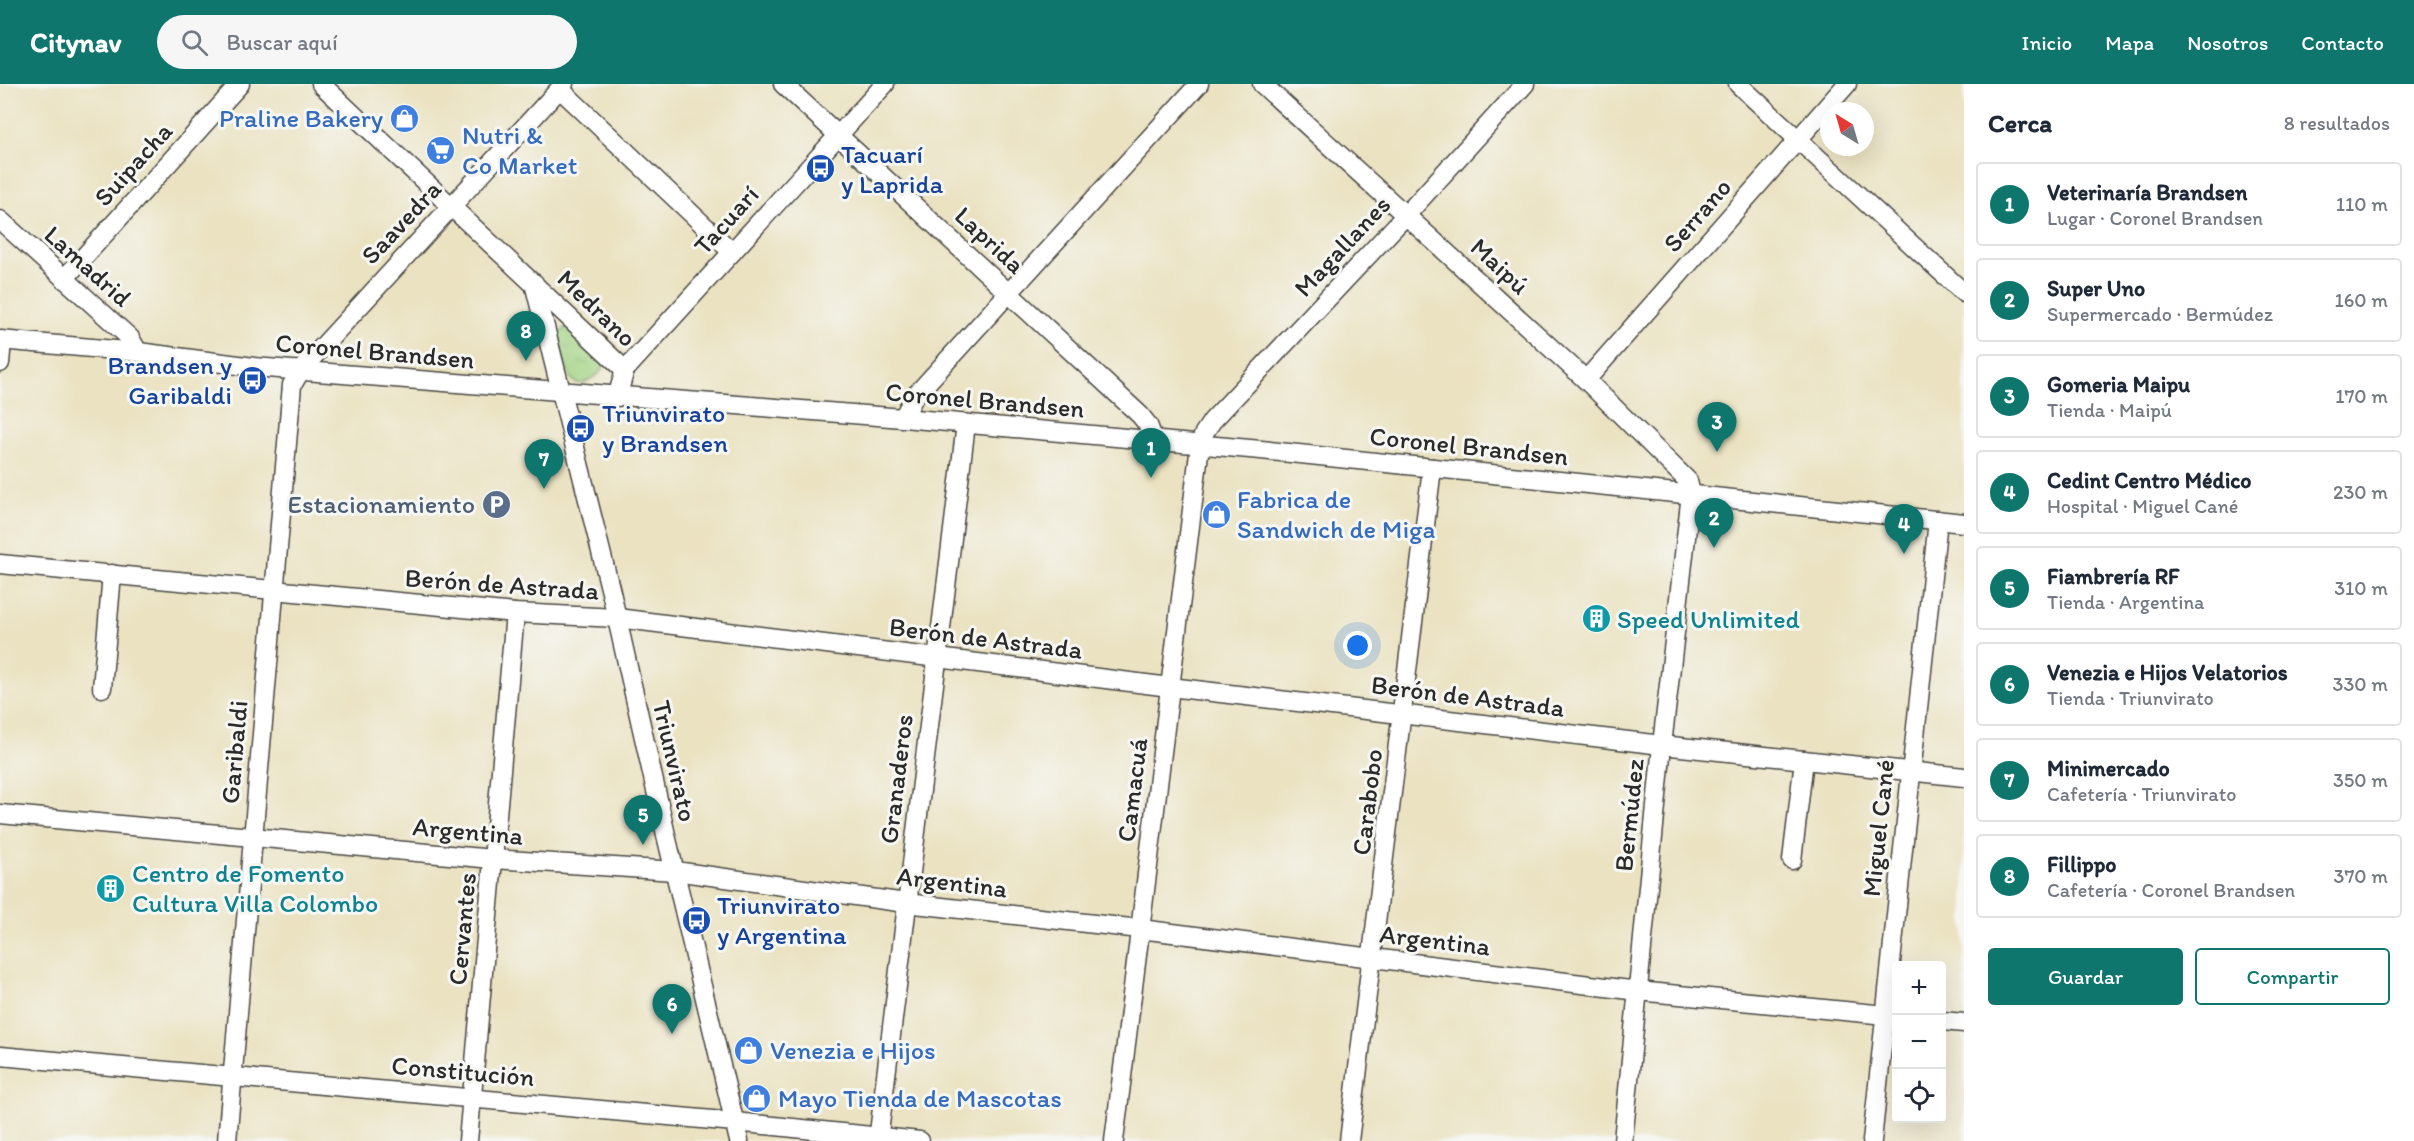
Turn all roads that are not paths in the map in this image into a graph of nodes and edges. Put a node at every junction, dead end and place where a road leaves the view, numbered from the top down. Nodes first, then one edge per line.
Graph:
1 (240, 84) edge
2 (321, 84) edge
3 (783, 84) edge
4 (885, 84) edge
5 (1199, 84) edge
6 (1262, 84) edge
7 (1525, 84) edge
8 (1738, 84) edge
9 (1847, 84) edge
10 (562, 86) edge
11 (838, 135) junction
12 (1798, 139) junction
13 (452, 205) junction
14 (1407, 214) junction
15 (0, 220) edge
16 (732, 252) junction
17 (64, 279) junction
18 (534, 283) junction
19 (1009, 292) junction
20 (1964, 292) edge
21 (1, 340) edge
22 (138, 352) junction
23 (0, 363) edge
24 (301, 370) junction
25 (625, 370) junction
26 (1586, 380) junction
27 (562, 392) junction
28 (618, 397) junction
29 (903, 418) junction
30 (966, 424) junction
31 (1154, 441) junction
32 (1200, 445) junction
33 (1432, 468) junction
34 (1691, 494) junction
35 (1938, 520) junction
36 (1964, 523) edge
37 (0, 564) edge
38 (112, 574) junction
39 (274, 589) junction
40 (515, 613) junction
41 (617, 618) junction
42 (937, 657) junction
43 (1170, 687) junction
44 (102, 688) dead end
45 (1403, 714) junction
46 (1662, 745) junction
47 (1804, 760) junction
48 (1909, 771) junction
49 (1964, 777) edge
50 (0, 814) edge
51 (252, 837) junction
52 (493, 860) junction
53 (1792, 860) dead end
54 (675, 872) junction
55 (906, 903) junction
56 (1140, 929) junction
57 (1373, 958) junction
58 (1638, 991) junction
59 (1891, 1015) edge
60 (1946, 1021) edge
61 (1964, 1023) edge
62 (0, 1056) edge
63 (233, 1075) junction
64 (472, 1098) junction
65 (735, 1122) junction
66 (878, 1138) edge
67 (227, 1141) edge
68 (468, 1141) edge
69 (739, 1141) edge
70 (920, 1141) edge
71 (1114, 1141) edge
72 (1349, 1141) edge
73 (1623, 1141) edge
74 (1872, 1141) edge

1 - 17 street, Suipacha
2 - 13 street, Medrano
3 - 11 street, Laprida
4 - 11 street, Tacuarí
5 - 19 street
6 - 14 street, Maipú
7 - 14 street, Magallanes
8 - 12 street
9 - 12 street, Serrano
10 - 13 street, Saavedra
10 - 16 street
11 - 16 street, Tacuarí
11 - 19 street, Laprida
12 - 20 street
12 - 26 street, Serrano
13 - 18 street, Medrano
13 - 24 street, Saavedra
14 - 26 street, Maipú
14 - 32 street, Magallanes
15 - 17 street, Lamadrid
16 - 25 street, Tacuarí
17 - 22 street, Lamadrid
18 - 25 street, Medrano
18 - 27 street, Medrano
19 - 29 street
19 - 31 street, Laprida
21 - 22 street, Coronel Brandsen
21 - 23 street
22 - 24 street, Coronel Brandsen
24 - 27 street, Coronel Brandsen
24 - 39 street, Garibaldi
25 - 28 street, Tacuarí
26 - 34 street, Maipú
27 - 28 street, Coronel Brandsen
27 - 41 street, Triunvirato
28 - 29 street, Coronel Brandsen
29 - 30 street, Coronel Brandsen
30 - 31 street, Coronel Brandsen
30 - 42 street, Granaderos
31 - 32 street, Coronel Brandsen
32 - 33 street, Coronel Brandsen
32 - 43 street, Camacuá
33 - 34 street, Coronel Brandsen
33 - 45 street, Carabobo
34 - 35 street, Coronel Brandsen
34 - 46 street, Bermúdez
35 - 36 street, Coronel Brandsen
35 - 48 street, Miguel Cané
37 - 38 street, Berón de Astrada
38 - 39 street, Berón de Astrada
38 - 44 street
39 - 40 street, Berón de Astrada
39 - 51 street, Garibaldi
40 - 41 street, Berón de Astrada
40 - 52 street, Cervantes
41 - 42 street, Berón de Astrada
41 - 54 street, Triunvirato
42 - 43 street, Berón de Astrada
42 - 55 street, Granaderos
43 - 45 street, Berón de Astrada
43 - 56 street, Camacuá
45 - 46 street, Berón de Astrada
45 - 57 street, Carabobo
46 - 47 street, Berón de Astrada
46 - 58 street, Bermúdez
47 - 48 street, Berón de Astrada
47 - 53 street
48 - 49 street, Berón de Astrada
48 - 59 street, Miguel Cané
50 - 51 street, Argentina
51 - 52 street, Argentina
51 - 63 street, Garibaldi
52 - 54 street, Argentina
52 - 64 street, Cervantes
54 - 55 street, Argentina
54 - 65 street, Triunvirato
55 - 56 street, Argentina
55 - 66 street, Granaderos
56 - 57 street, Argentina
56 - 71 street, Camacuá
57 - 58 street, Argentina
57 - 72 street, Carabobo
58 - 59 street, Argentina
58 - 73 street, Bermúdez
59 - 74 street, Miguel Cané
60 - 61 street
62 - 63 street, Constitución
63 - 64 street, Constitución
63 - 67 street, Garibaldi
64 - 65 street, Constitución
64 - 68 street, Cervantes
65 - 66 street, Constitución
65 - 69 street, Triunvirato
66 - 70 street, Constitución

